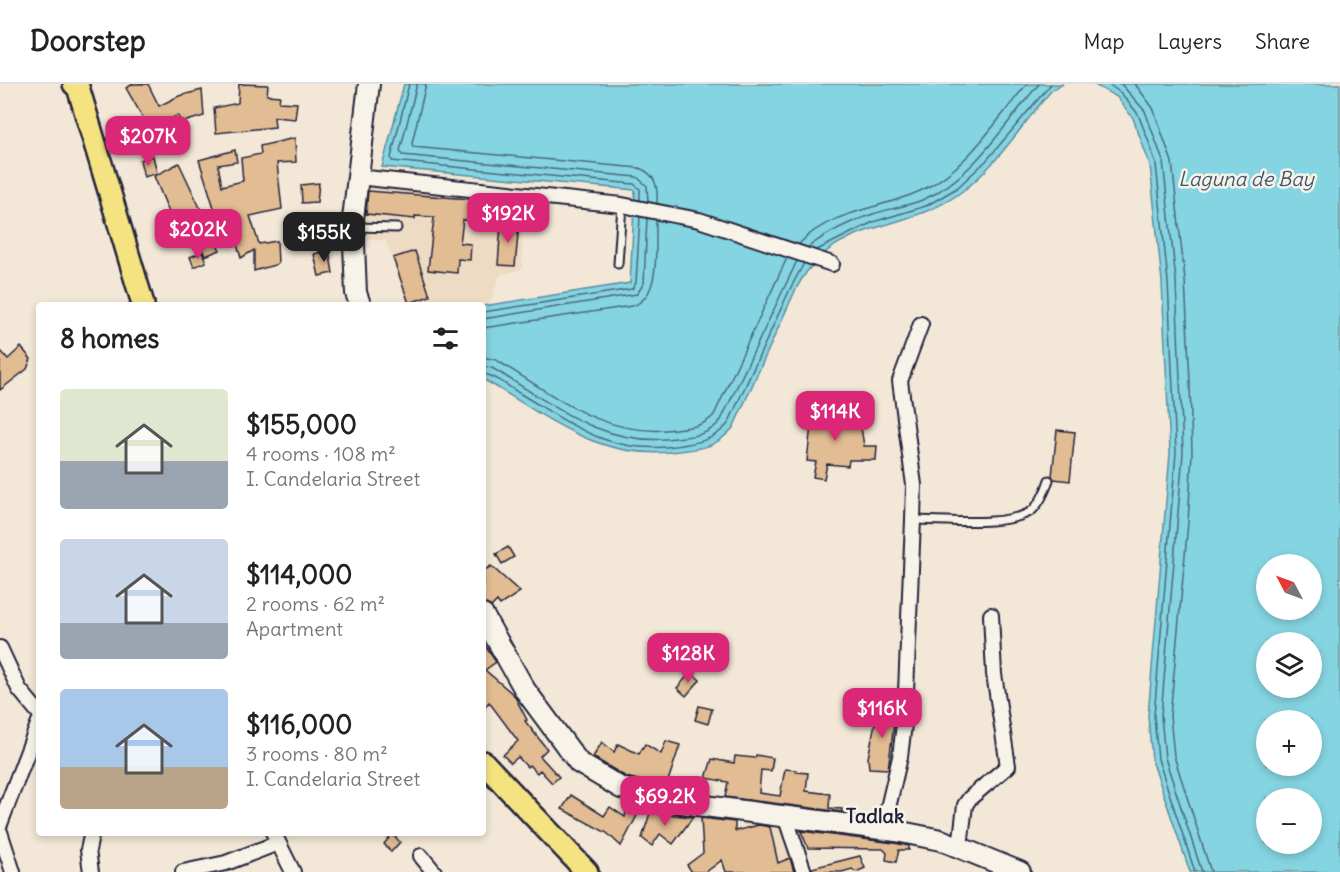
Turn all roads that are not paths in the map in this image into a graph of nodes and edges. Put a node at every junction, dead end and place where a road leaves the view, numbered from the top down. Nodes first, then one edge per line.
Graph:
1 (369, 84) edge
2 (76, 85) edge
3 (357, 177) junction
4 (622, 205) junction
5 (354, 227) junction
6 (397, 228) dead end
7 (618, 264) dead end
8 (832, 264) dead end
9 (142, 302) edge
10 (359, 302) edge
11 (921, 324) dead end
12 (1049, 480) dead end
13 (913, 520) junction
14 (991, 615) dead end
15 (486, 620) edge
16 (0, 648) edge
17 (4, 667) edge
18 (36, 709) edge
19 (36, 730) edge
20 (486, 765) edge
21 (786, 819) junction
22 (0, 824) edge
23 (883, 829) junction
24 (0, 832) edge
25 (91, 836) edge
26 (275, 838) edge
27 (960, 848) junction
28 (421, 856) dead end
29 (13, 872) edge
30 (91, 872) edge
31 (183, 872) edge
32 (293, 872) edge
33 (434, 872) edge
34 (587, 872) edge
35 (804, 872) edge
36 (1020, 872) edge

1 - 3 street
2 - 9 main road
3 - 4 street
3 - 5 street
4 - 7 lane
4 - 8 street
5 - 6 lane
5 - 10 street
11 - 13 street
12 - 13 lane
13 - 23 street
14 - 27 street
15 - 21 street
16 - 17 street
17 - 18 street
19 - 22 street
20 - 34 main road
21 - 23 street
21 - 35 street
23 - 27 street
24 - 29 street
25 - 30 street
26 - 31 street
26 - 32 street
27 - 36 street
28 - 33 street

